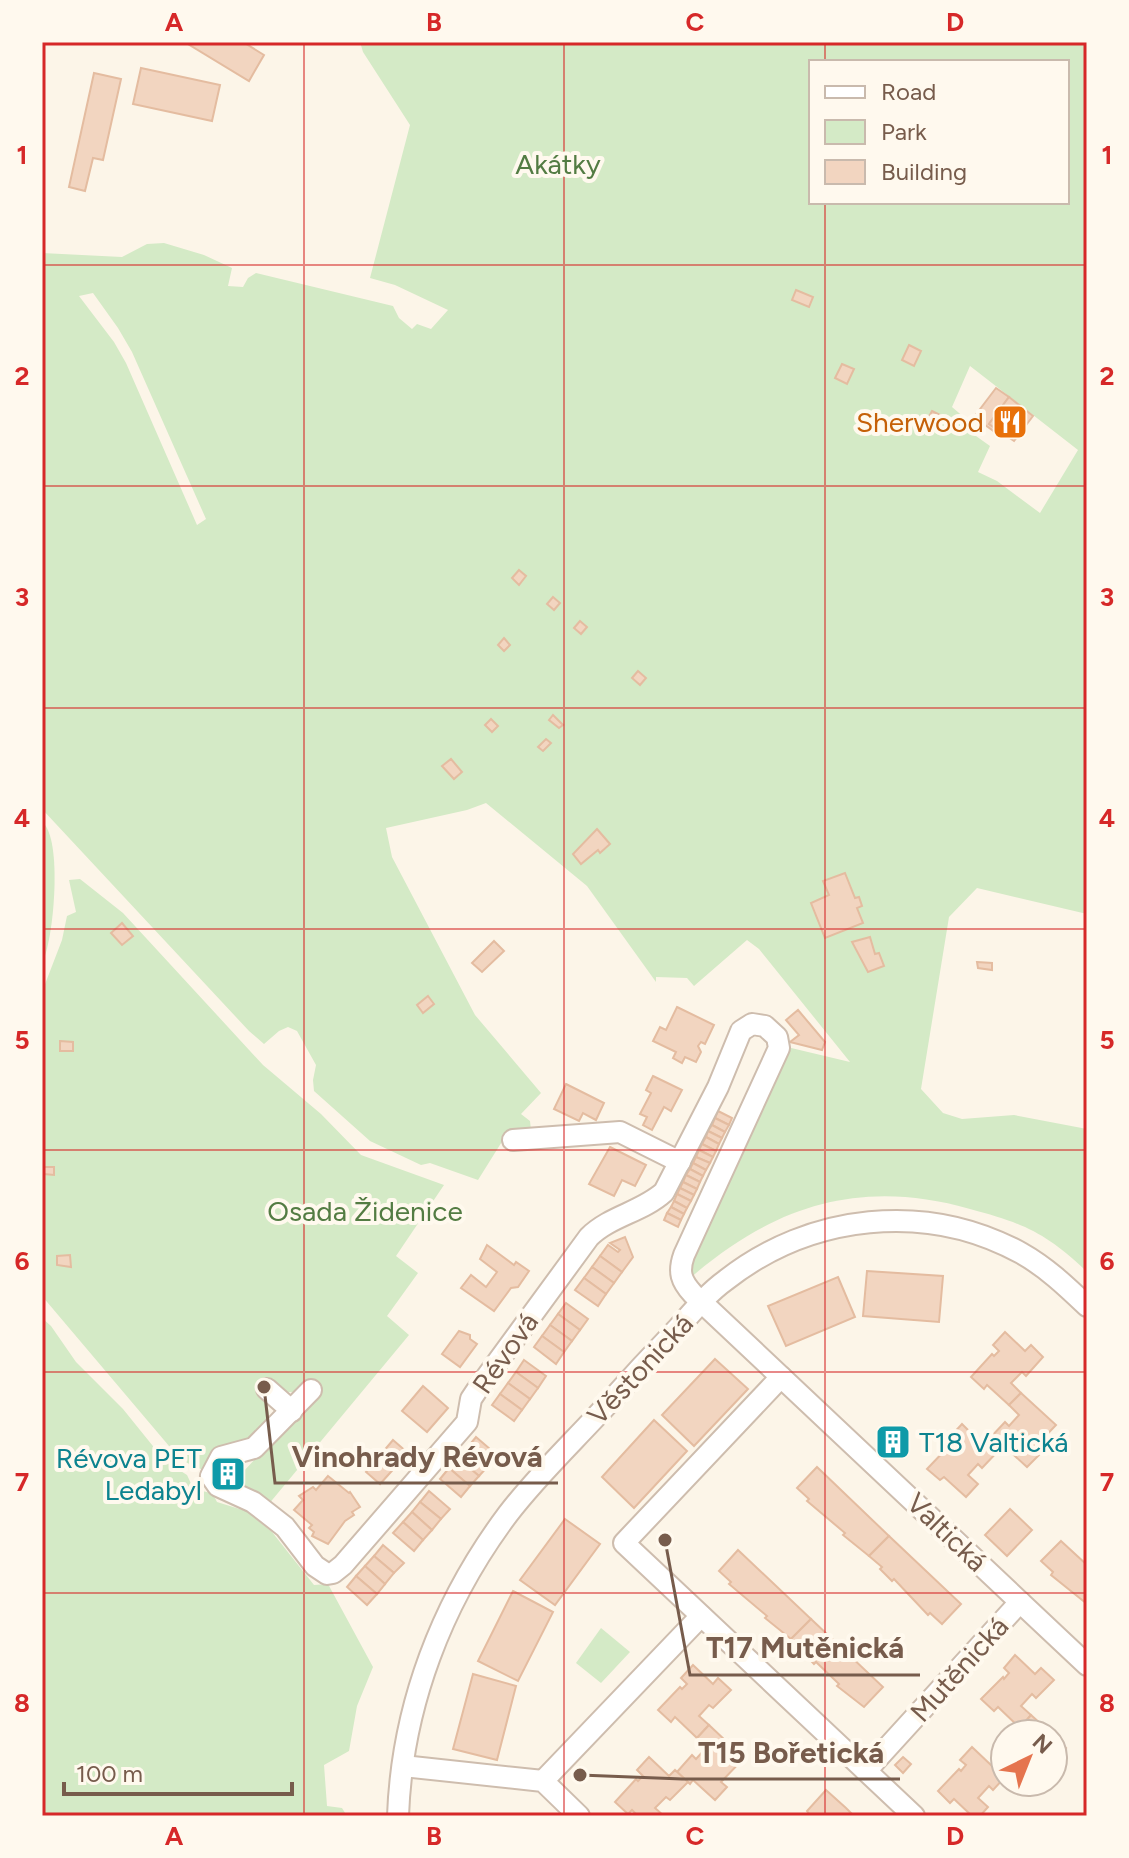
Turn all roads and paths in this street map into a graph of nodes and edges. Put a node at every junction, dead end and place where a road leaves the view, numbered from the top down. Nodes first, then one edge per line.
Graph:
1 (513, 1140) dead end
2 (680, 1162) junction
3 (701, 1302) junction
4 (1087, 1306) edge
5 (781, 1377) junction
6 (267, 1389) dead end
7 (311, 1390) dead end
8 (292, 1411) junction
9 (1020, 1602) junction
10 (701, 1616) junction
11 (1087, 1665) edge
12 (403, 1766) junction
13 (866, 1771) junction
14 (543, 1781) junction
15 (398, 1816) edge
16 (579, 1816) edge
17 (914, 1816) edge

1 - 2 street
2 - 3 street, Révová
2 - 8 street, Révová
3 - 4 street, Věstonická
3 - 5 street, Valtická
3 - 12 street, Věstonická
5 - 9 street, Valtická
5 - 10 street
6 - 8 street
7 - 8 street, Révová
9 - 11 street, Valtická
9 - 13 street, Mutěnická
10 - 13 street
10 - 14 street
12 - 14 street
12 - 15 street, Věstonická
13 - 17 street
14 - 16 street

